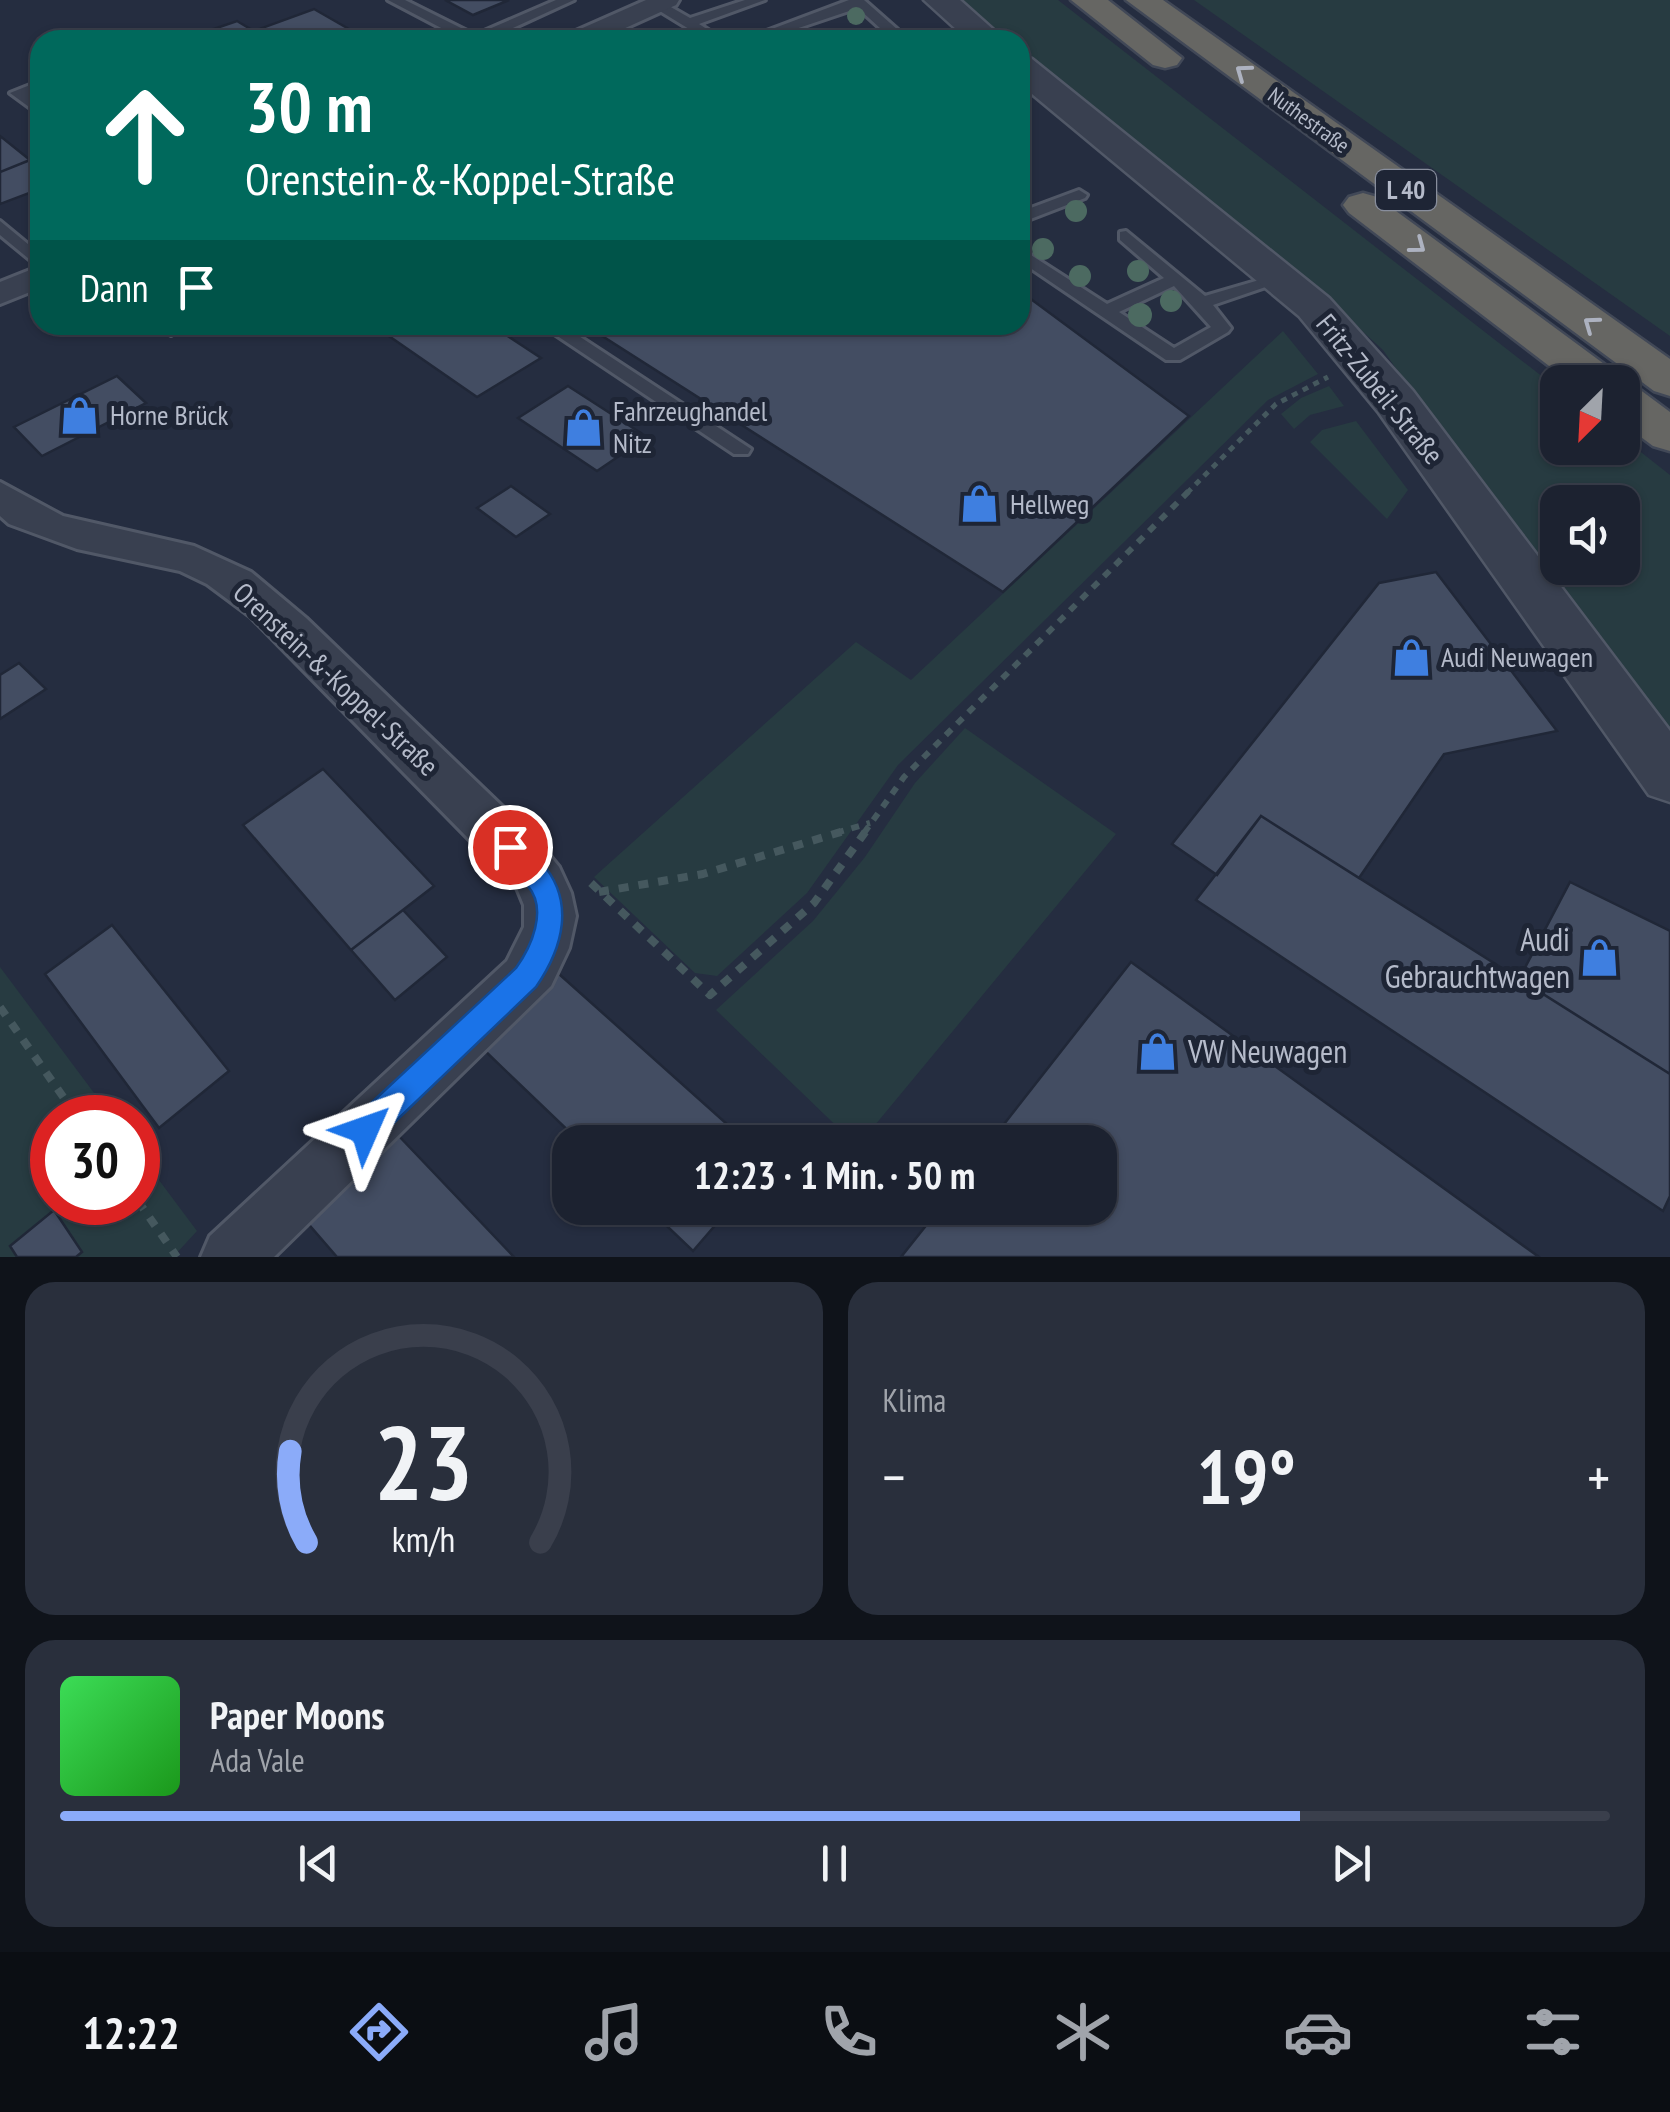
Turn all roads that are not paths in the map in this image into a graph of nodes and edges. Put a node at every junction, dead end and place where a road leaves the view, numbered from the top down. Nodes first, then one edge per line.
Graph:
1 (395, 0) edge
2 (567, 0) edge
3 (758, 0) edge
4 (940, 0) edge
5 (1087, 0) edge
6 (1142, 0) edge
7 (662, 2) edge
8 (858, 2) edge
9 (692, 22) junction
10 (455, 30) edge
11 (498, 30) edge
12 (600, 30) edge
13 (703, 30) edge
14 (778, 30) edge
15 (891, 30) edge
16 (974, 30) edge
17 (1030, 74) edge
18 (30, 88) edge
19 (30, 104) edge
20 (1079, 195) dead end
21 (1030, 214) edge
22 (0, 226) edge
23 (1126, 236) dead end
24 (30, 254) edge
25 (1030, 259) edge
26 (1176, 279) junction
27 (1280, 279) junction
28 (30, 280) edge
29 (0, 294) edge
30 (1202, 303) junction
31 (1106, 311) junction
32 (565, 335) edge
33 (1577, 365) edge
34 (1670, 382) edge
35 (1640, 414) edge
36 (1670, 436) edge
37 (741, 449) dead end
38 (0, 496) edge
39 (1670, 777) edge
40 (231, 1257) edge

1 - 10 lane
2 - 11 lane
3 - 9 lane
4 - 16 street
5 -> 33 highway, Nuthestraße / L 40
34 -> 6 highway, Nuthestraße / L 40
7 - 9 lane
7 - 12 street
8 - 14 lane
8 - 15 lane
9 - 13 lane
17 - 27 street, Fritz-Zubeil-Straße
18 - 19 lane
20 - 21 lane
22 - 24 lane
23 - 26 lane
25 - 31 lane
26 - 30 lane
26 - 31 lane
27 - 30 lane
27 - 39 street, Fritz-Zubeil-Straße
28 - 29 street
30 - 31 lane
32 - 37 lane
35 - 36 highway
38 - 40 street, Orenstein-&-Koppel-Straße

